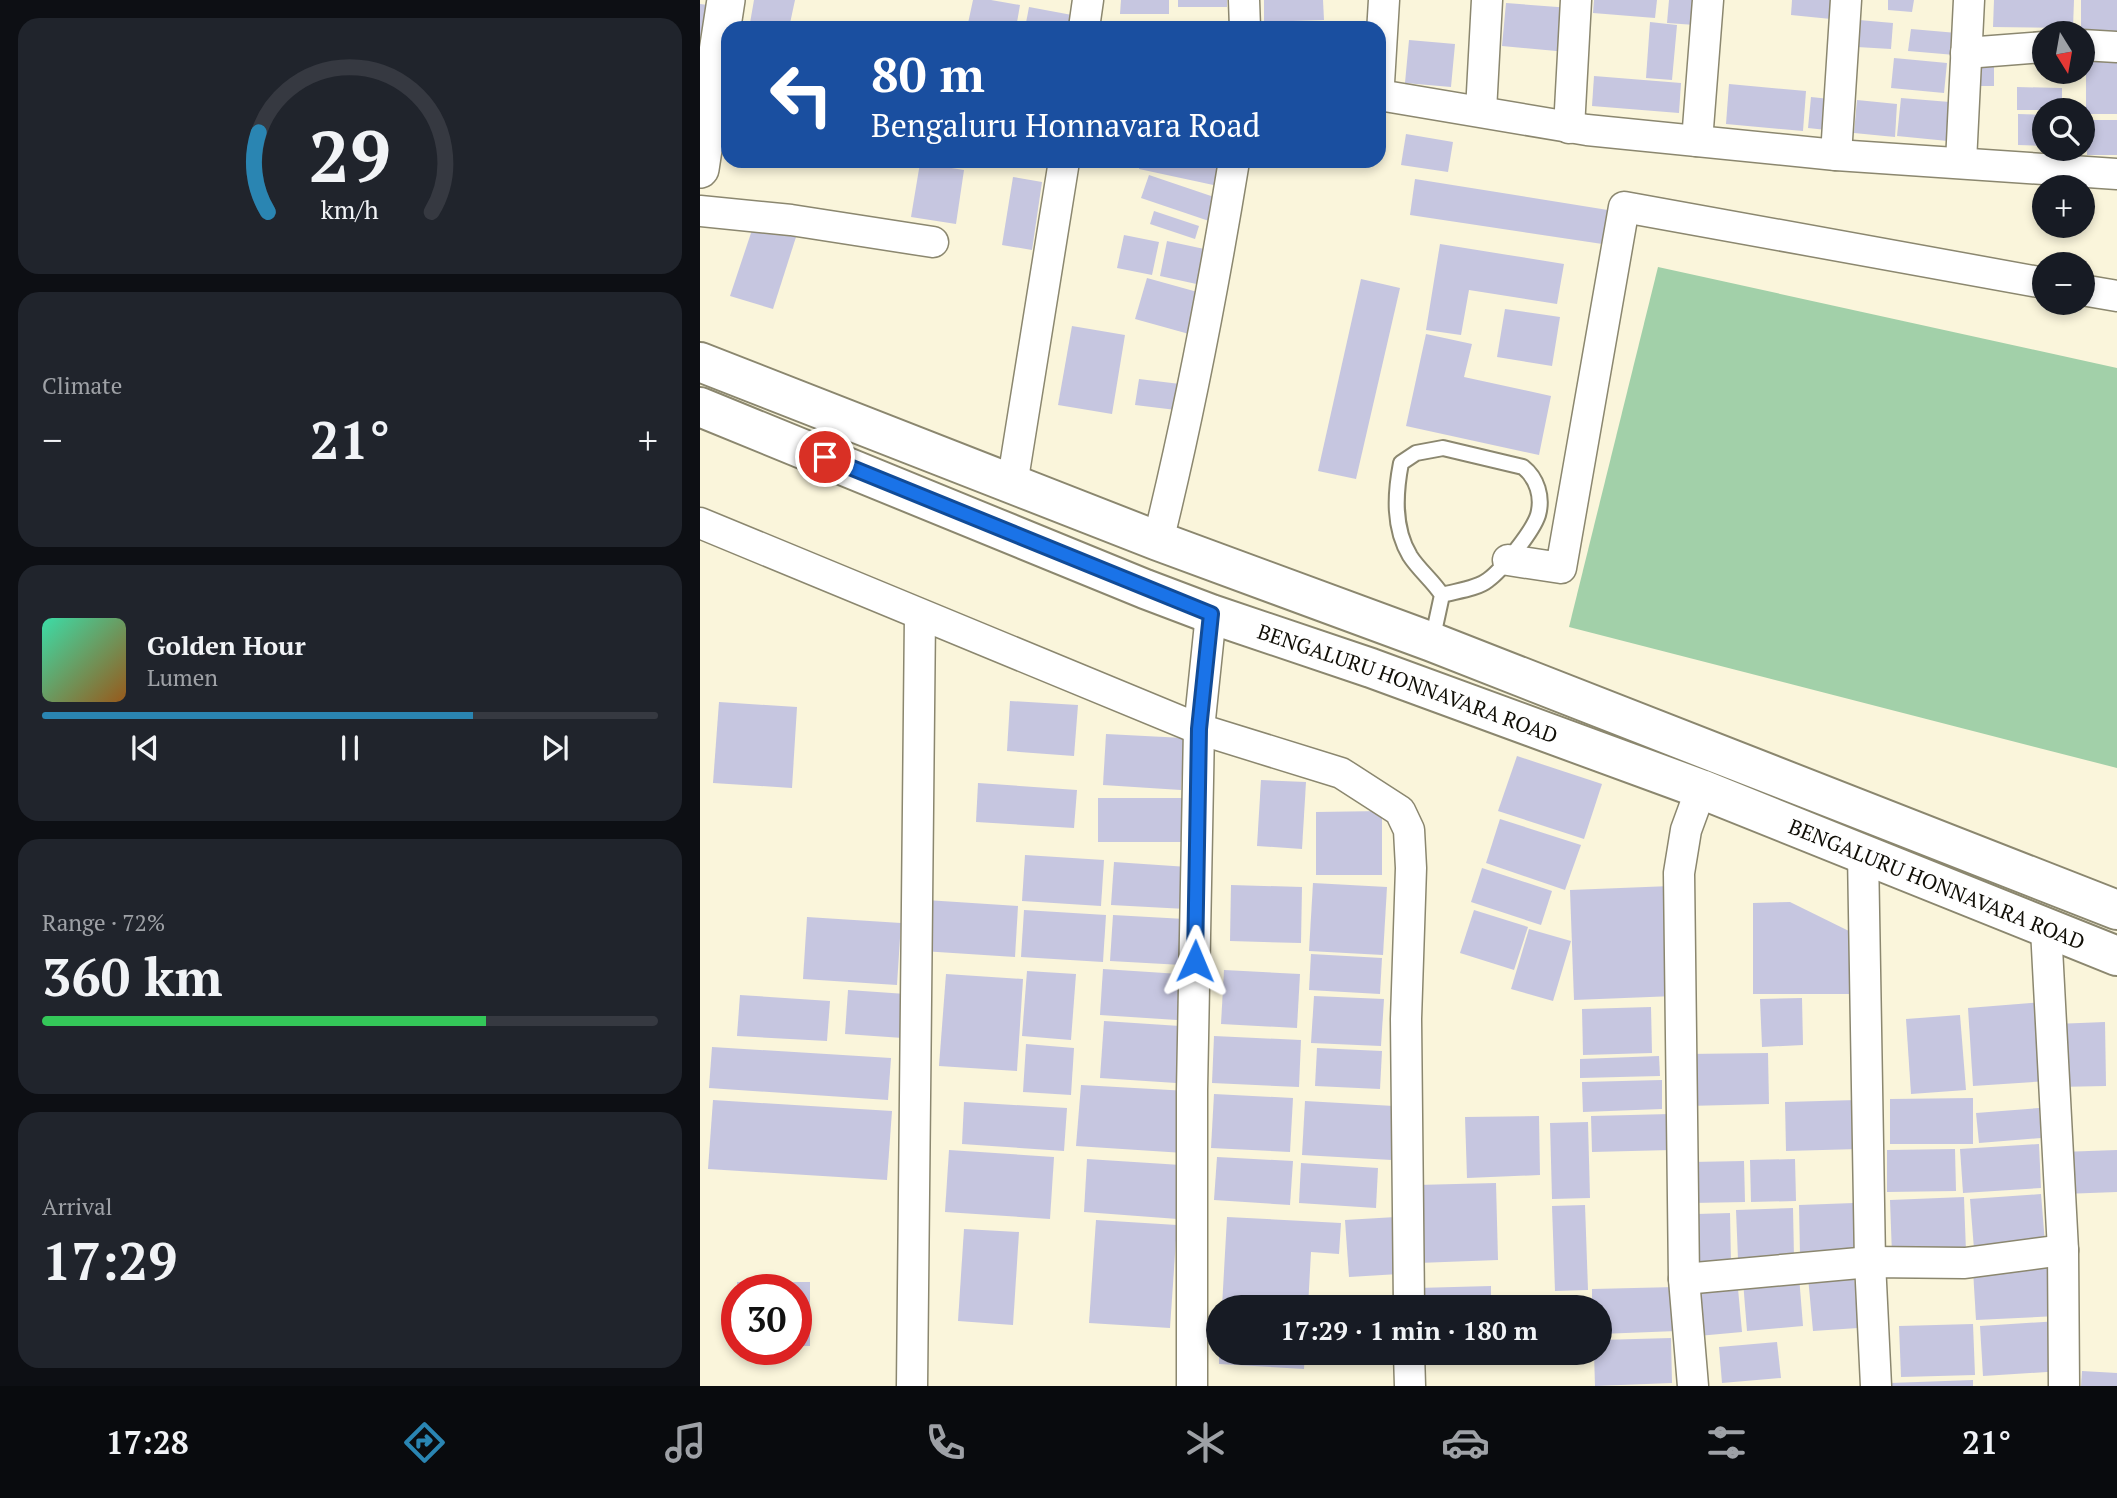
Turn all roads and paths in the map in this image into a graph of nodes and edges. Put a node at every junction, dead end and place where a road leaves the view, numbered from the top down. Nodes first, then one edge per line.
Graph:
1 (1088, 0) edge
2 (1244, 0) edge
3 (1384, 0) edge
4 (1488, 0) edge
5 (1576, 0) edge
6 (1707, 0) edge
7 (1846, 0) edge
8 (1969, 0) edge
9 (1085, 21) edge
10 (1245, 21) edge
11 (1383, 21) edge
12 (721, 43) edge
13 (2095, 46) edge
14 (2117, 47) edge
15 (2032, 48) edge
16 (1966, 53) junction
17 (1386, 96) edge
18 (1481, 111) junction
19 (1569, 128) junction
20 (1698, 141) junction
21 (1836, 155) junction
22 (1961, 162) junction
23 (1063, 168) edge
24 (1233, 168) edge
25 (700, 169) edge
26 (2117, 174) edge
27 (700, 211) edge
28 (933, 242) dead end
29 (2032, 281) edge
30 (2095, 292) edge
31 (2117, 296) edge
32 (700, 362) edge
33 (700, 407) edge
34 (1012, 485) junction
35 (700, 523) edge
36 (1158, 541) junction
37 (1508, 560) junction
38 (1442, 595) junction
39 (1211, 614) junction
40 (920, 615) junction
41 (1432, 642) junction
42 (1199, 729) junction
43 (1700, 789) junction
44 (1863, 853) junction
45 (2117, 910) edge
46 (2046, 929) junction
47 (2117, 956) edge
48 (2063, 1250) junction
49 (1870, 1262) junction
50 (1684, 1279) junction
51 (1409, 1295) edge
52 (1409, 1365) edge
53 (912, 1386) edge
54 (1192, 1386) edge
55 (1410, 1386) edge
56 (1693, 1386) edge
57 (1876, 1386) edge
58 (2064, 1386) edge

1 - 9 street
2 - 10 street
3 - 11 street
4 - 18 street
5 - 19 street
6 - 20 street
7 - 21 street
8 - 16 street
12 - 25 street
13 - 14 street
15 - 16 street
16 - 22 street
17 - 18 street
18 - 19 street
19 - 20 street
20 - 21 street
21 - 22 street
22 - 26 street
23 - 34 street
24 - 36 street
27 - 28 street
29 - 37 street
30 - 31 street
32 - 34 main road, BENGALURU HONNAVARA ROAD
33 - 39 main road, BENGALURU HONNAVARA ROAD
34 - 36 main road, BENGALURU HONNAVARA ROAD
35 - 40 street
36 - 41 main road, BENGALURU HONNAVARA ROAD
37 - 38 lane
37 - 38 lane
38 - 41 lane
39 - 42 street
39 - 43 main road, BENGALURU HONNAVARA ROAD
40 - 42 street
40 - 53 street
41 - 45 main road, BENGALURU HONNAVARA ROAD
42 - 51 street
42 - 54 street
43 - 44 main road, BENGALURU HONNAVARA ROAD
43 - 50 street
44 - 46 main road, BENGALURU HONNAVARA ROAD
44 - 49 street
46 - 47 main road, BENGALURU HONNAVARA ROAD
46 - 48 street
48 - 49 street
48 - 58 street
49 - 50 street
49 - 57 street
50 - 56 street
52 - 55 street

